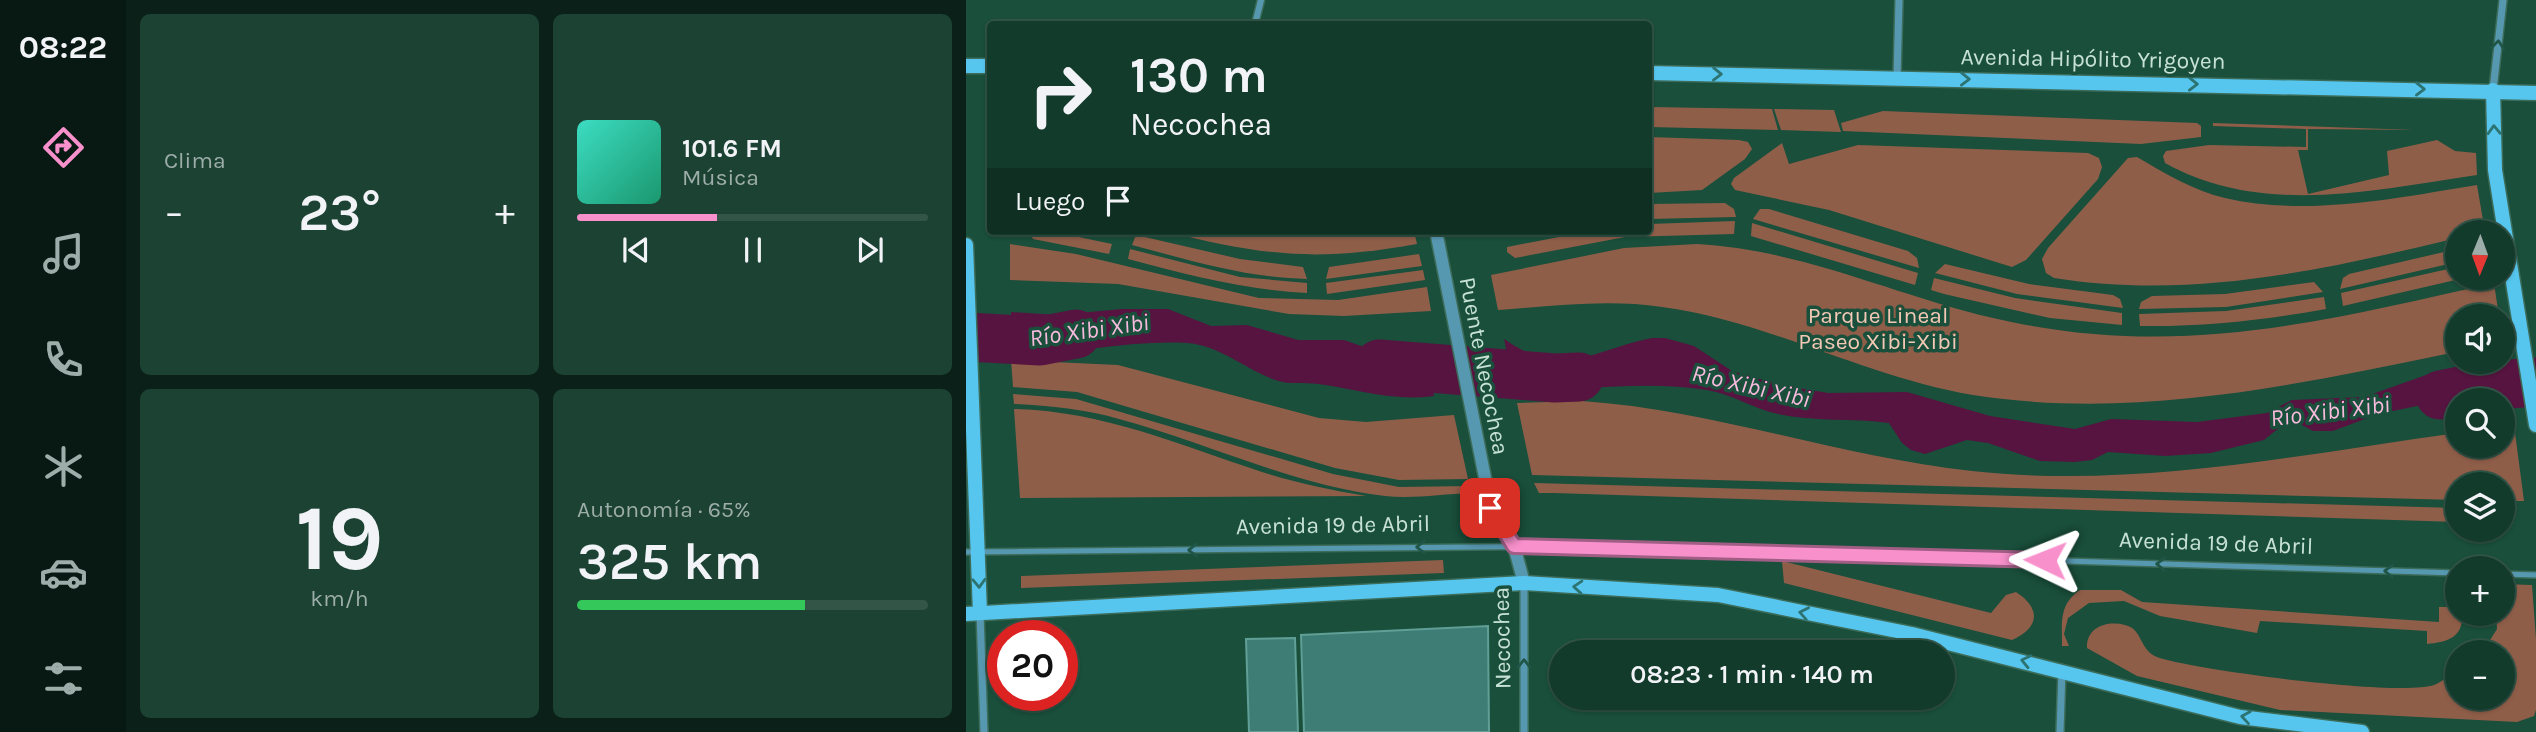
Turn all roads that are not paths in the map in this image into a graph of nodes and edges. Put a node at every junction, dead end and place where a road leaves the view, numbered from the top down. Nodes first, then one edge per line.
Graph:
1 (1261, 0) edge
2 (1899, 0) edge
3 (2503, 0) edge
4 (1256, 21) edge
5 (966, 66) edge
6 (987, 66) edge
7 (1652, 73) edge
8 (1897, 78) junction
9 (2493, 90) junction
10 (2536, 93) edge
11 (1437, 235) edge
12 (966, 244) edge
13 (2536, 425) edge
14 (1490, 508) joint
15 (1514, 546) junction
16 (972, 552) edge
17 (2445, 573) edge
18 (2515, 574) edge
19 (2536, 575) edge
20 (1524, 583) junction
21 (973, 614) edge
22 (2062, 669) junction
23 (984, 732) edge
24 (1524, 732) edge
25 (2060, 732) edge
26 (2362, 732) edge

1 - 4 street
2 - 8 street
9 -> 3 street
5 - 6 main road
7 -> 8 main road, Avenida Hipólito Yrigoyen
8 -> 9 main road, Avenida Hipólito Yrigoyen
9 - 10 main road, Avenida Hipólito Yrigoyen
13 -> 9 main road
11 - 14 street, Puente Necochea
12 - 16 main road
14 - 15 street, Necochea
15 -> 16 lane, Avenida 19 de Abril
17 -> 15 lane, Avenida 19 de Abril
15 - 20 street, Necochea
16 -> 21 main road
18 - 19 lane
20 - 21 main road
22 -> 20 main road
24 -> 20 street, Necochea
21 - 23 street
22 - 25 street
26 -> 22 main road

